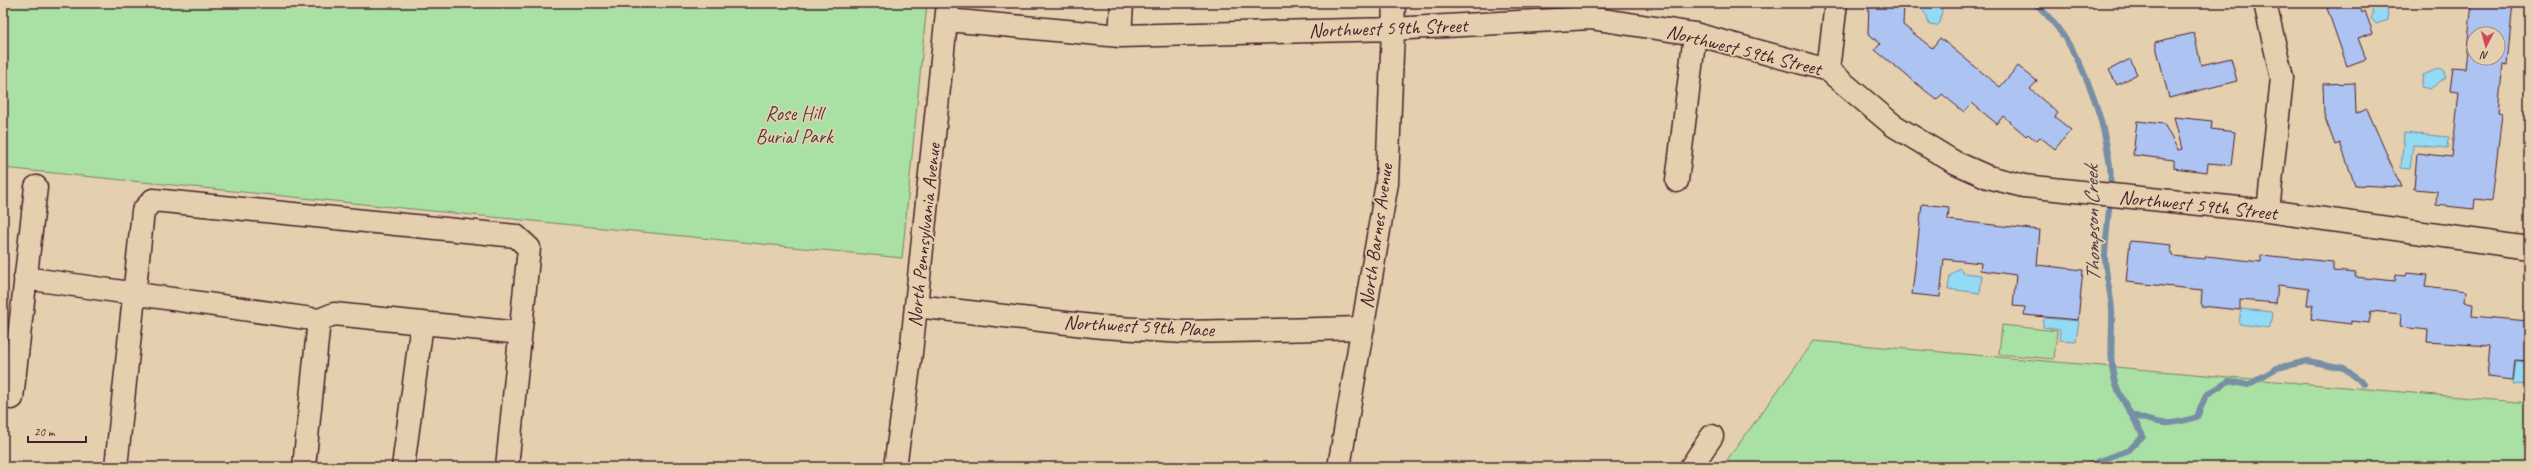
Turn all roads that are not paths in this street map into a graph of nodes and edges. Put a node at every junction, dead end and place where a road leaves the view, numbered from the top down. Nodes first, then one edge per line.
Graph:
1 (1122, 3) edge
2 (1394, 3) edge
3 (1836, 3) edge
4 (2265, 3) edge
5 (947, 11) edge
6 (1392, 29) junction
7 (1695, 34) junction
8 (1120, 36) junction
9 (1828, 70) junction
10 (1677, 181) dead end
11 (36, 188) dead end
12 (2268, 212) junction
13 (2529, 248) edge
14 (25, 278) junction
15 (134, 293) junction
16 (916, 306) junction
17 (319, 320) junction
18 (422, 323) junction
19 (1363, 328) junction
20 (520, 333) junction
21 (12, 398) dead end
22 (1712, 436) dead end
23 (116, 467) edge
24 (304, 467) edge
25 (403, 467) edge
26 (507, 467) edge
27 (895, 467) edge
28 (1339, 467) edge
29 (1691, 467) edge

1 - 8 street
2 - 6 street, North Barnes Avenue
3 - 9 street
4 - 12 street
5 - 8 street, Northwest 59th Street
5 - 16 street, North Pennsylvania Avenue
6 - 7 street, Northwest 59th Street
6 - 8 street, Northwest 59th Street
6 - 19 street, North Barnes Avenue
7 - 9 street, Northwest 59th Street
7 - 10 street
9 - 12 street, Northwest 59th Street
11 - 14 street
12 - 13 street, Northwest 59th Street
14 - 15 street
14 - 21 street
15 - 17 street
15 - 20 street
15 - 23 street
16 - 19 street, Northwest 59th Place
16 - 27 street, North Pennsylvania Avenue
17 - 18 street
17 - 24 street
18 - 20 street
18 - 25 street
19 - 28 street, North Barnes Avenue
20 - 26 street
22 - 29 street

